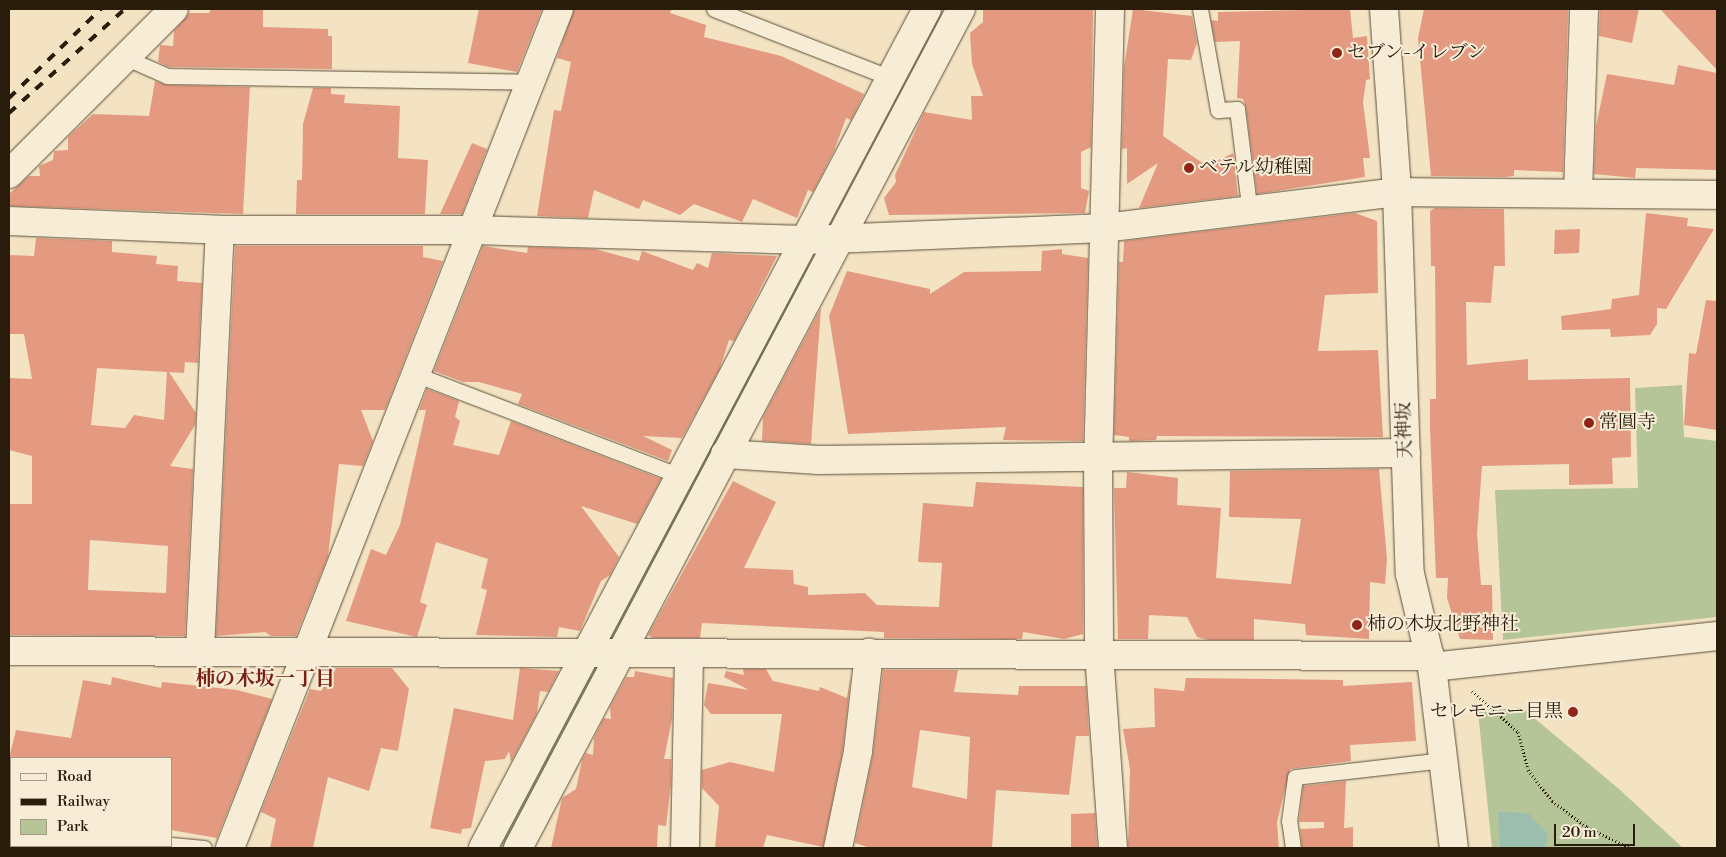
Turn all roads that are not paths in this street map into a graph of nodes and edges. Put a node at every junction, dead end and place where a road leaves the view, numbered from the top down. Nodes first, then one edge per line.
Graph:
1 (174, 9) edge
2 (559, 9) edge
3 (714, 9) edge
4 (927, 9) edge
5 (961, 9) edge
6 (1110, 9) edge
7 (1200, 9) edge
8 (1384, 9) edge
9 (1584, 9) edge
10 (124, 57) junction
11 (891, 78) junction
12 (531, 82) junction
13 (9, 174) edge
14 (1397, 192) junction
15 (1578, 192) junction
16 (1717, 195) edge
17 (1250, 212) junction
18 (9, 221) edge
19 (1105, 228) junction
20 (220, 230) junction
21 (472, 230) junction
22 (840, 238) junction
23 (806, 240) junction
24 (417, 376) junction
25 (1406, 452) junction
26 (725, 454) junction
27 (1098, 455) junction
28 (680, 476) junction
29 (1717, 636) edge
30 (9, 651) edge
31 (200, 651) junction
32 (306, 652) junction
33 (1099, 652) junction
34 (869, 653) junction
35 (585, 654) junction
36 (620, 655) junction
37 (689, 655) junction
38 (1431, 661) junction
39 (1445, 760) junction
40 (172, 845) edge
41 (204, 848) edge
42 (230, 848) edge
43 (483, 848) edge
44 (518, 848) edge
45 (685, 848) edge
46 (838, 848) edge
47 (1113, 848) edge
48 (1293, 848) edge
49 (1454, 848) edge

1 - 10 street
2 - 12 street
3 - 11 lane
4 - 11 street
5 - 22 street
6 - 19 street
7 - 17 lane
8 - 14 street, 天神坂
9 - 15 street
10 - 12 lane
10 - 13 street
11 - 23 street
12 - 21 street
14 - 15 street
14 - 17 street
14 - 25 street, 天神坂
15 - 16 street
17 - 19 street
18 - 20 street
19 - 22 street
19 - 27 street
20 - 21 street
20 - 31 street
21 - 23 street
21 - 24 street
22 - 23 street
22 - 26 street
23 - 28 street
24 - 28 lane
24 - 32 street
25 - 27 street
25 - 38 street, 天神坂
26 - 27 street
26 - 36 street
27 - 33 street
28 - 35 street
29 - 38 street
30 - 31 street
31 - 32 street
32 - 35 street
32 - 42 street
33 - 34 street
33 - 38 street
33 - 47 street
34 - 37 street
34 - 46 street
35 - 36 street
35 - 43 street
36 - 37 street
36 - 44 street
37 - 45 street
38 - 39 street, 天神坂
39 - 48 lane
39 - 49 street, 天神坂
40 - 41 lane

